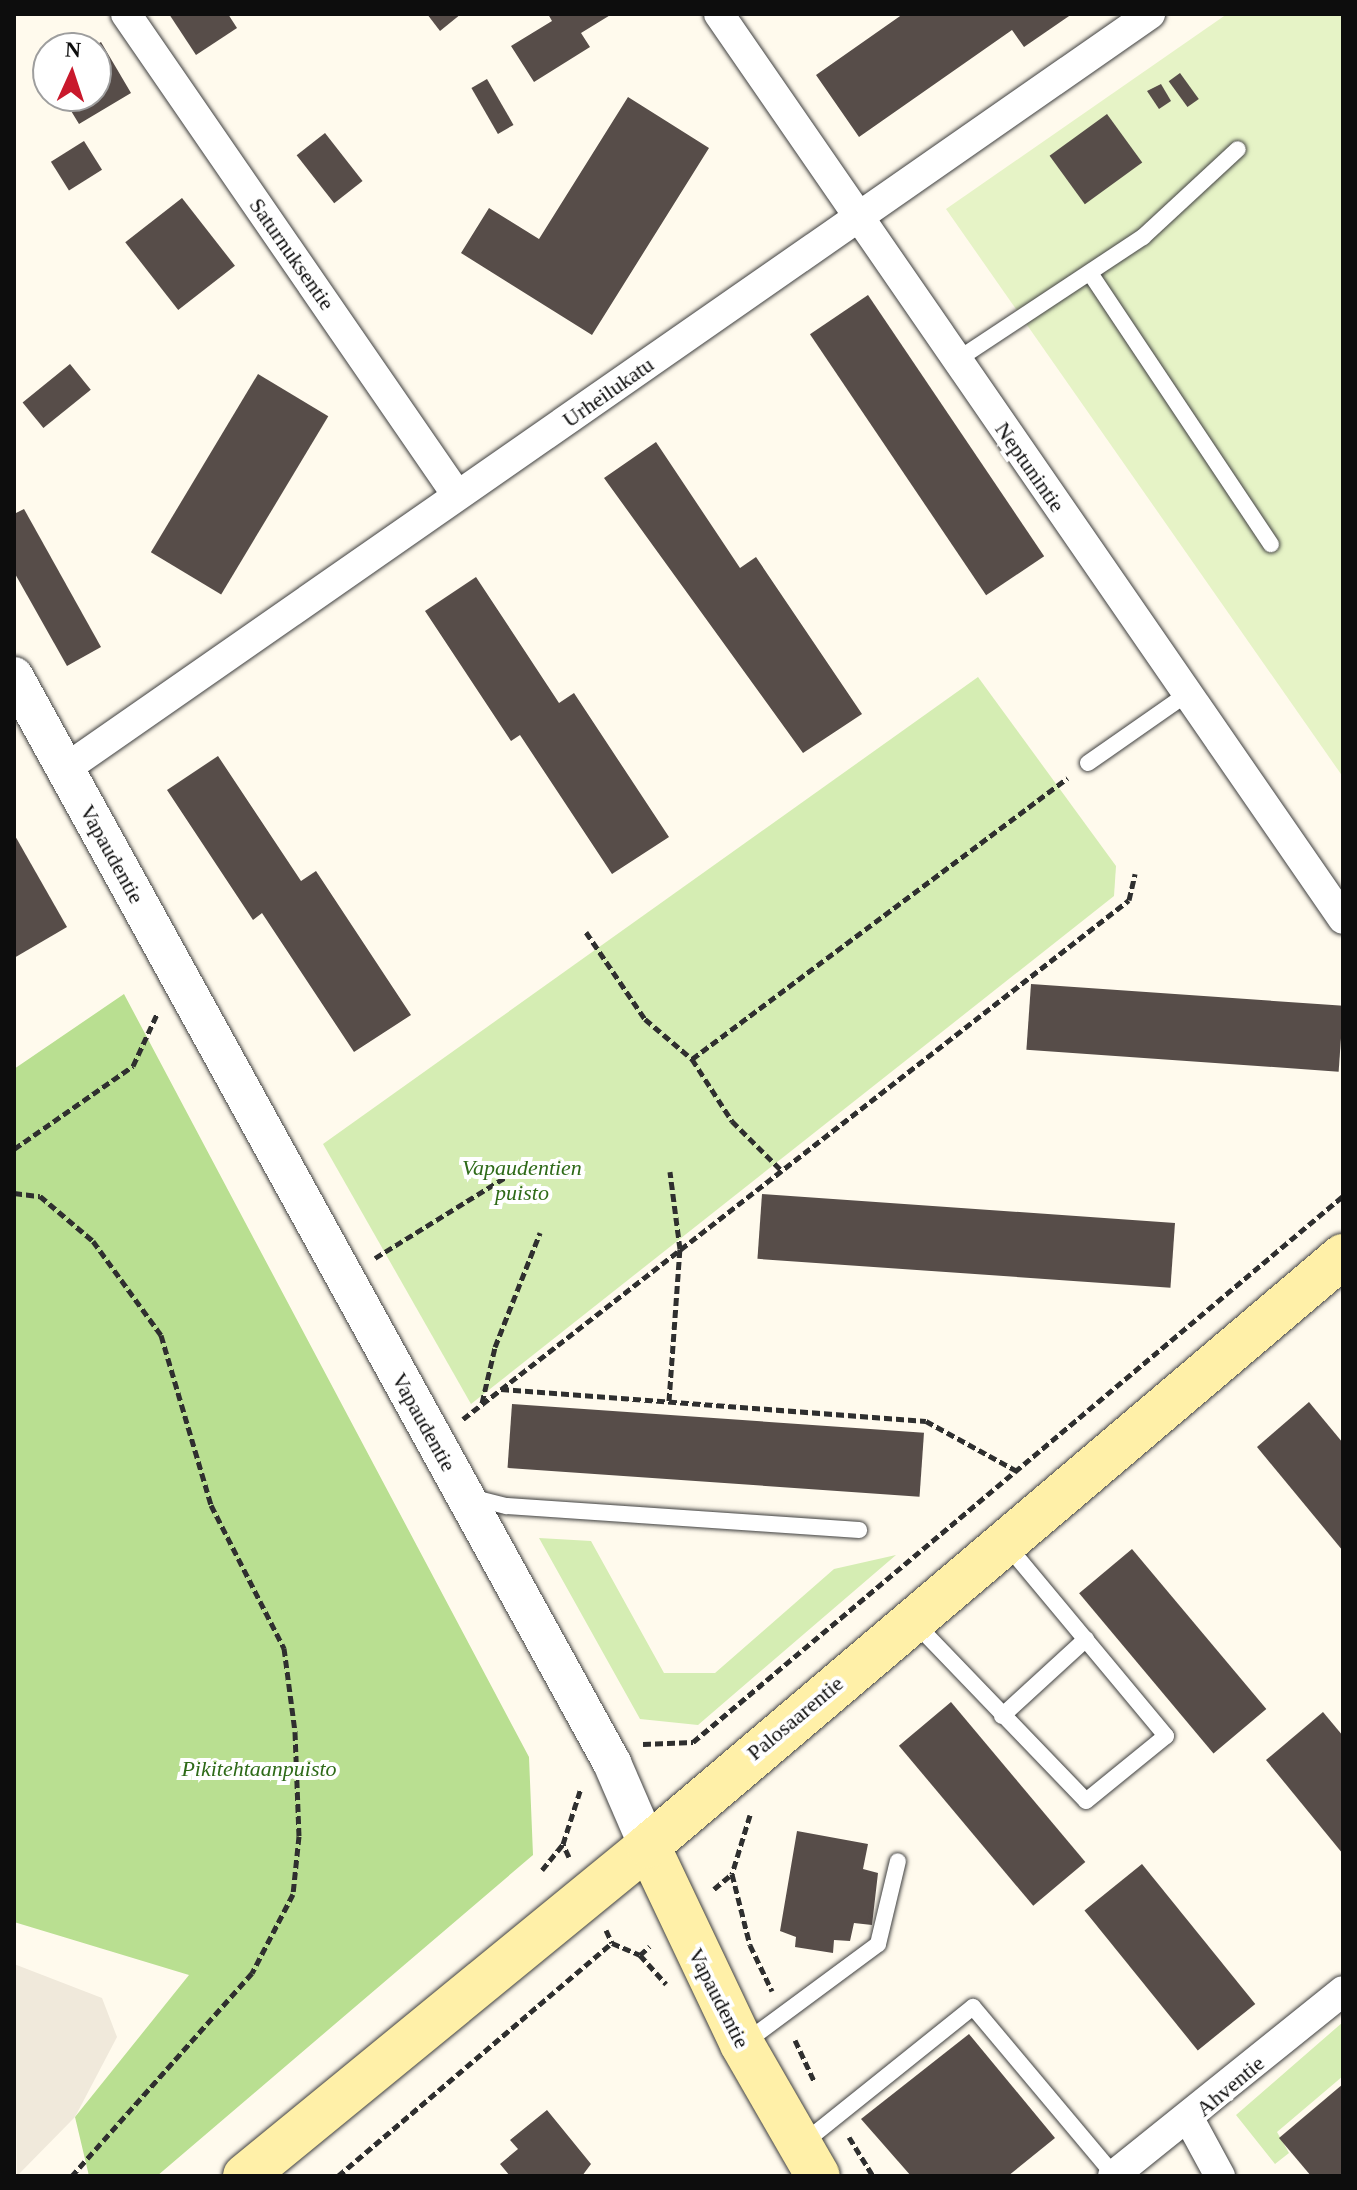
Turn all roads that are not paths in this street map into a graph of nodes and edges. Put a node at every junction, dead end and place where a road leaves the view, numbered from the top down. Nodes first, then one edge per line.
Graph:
1 (126, 14) edge
2 (719, 14) edge
3 (1150, 14) edge
4 (1238, 149) dead end
5 (860, 218) junction
6 (1090, 273) junction
7 (957, 360) junction
8 (457, 495) junction
9 (1271, 544) dead end
10 (14, 676) edge
11 (1187, 694) junction
12 (1088, 763) road end
13 (65, 769) junction
14 (1343, 919) edge
15 (1343, 1256) edge
16 (465, 1495) junction
17 (859, 1530) dead end
18 (1006, 1544) junction
19 (912, 1621) junction
20 (1086, 1639) junction
21 (1002, 1716) junction
22 (648, 1846) junction
23 (898, 1861) dead end
24 (1343, 1991) edge
25 (742, 2044) junction
26 (1189, 2119) junction
27 (810, 2160) edge
28 (245, 2176) edge
29 (1113, 2176) edge
30 (1220, 2176) edge

1 - 8 street, Saturnuksentie
2 - 5 street, Neptunintie
3 - 5 street, Urheilukatu
4 - 6 lane
5 - 7 street, Neptunintie
5 - 8 street, Urheilukatu
6 - 7 lane
6 - 9 lane
7 - 11 street, Neptunintie
8 - 13 street, Urheilukatu
10 - 13 street, Vapaudentie
11 - 12 lane
11 - 14 street, Neptunintie
13 - 16 street, Vapaudentie
15 - 18 main road, Palosaarentie
16 - 17 lane
16 - 22 street, Vapaudentie
18 - 19 main road, Palosaarentie
18 - 20 lane
19 - 21 lane
19 - 22 main road, Palosaarentie
20 - 21 lane
20 - 21 lane
22 - 25 main road, Vapaudentie
22 - 28 main road, Palosaarentie
23 - 25 lane
24 - 26 street, Ahventie
25 - 27 main road, Vapaudentie
26 - 29 street, Ahventie
26 - 30 street
27 - 29 lane

